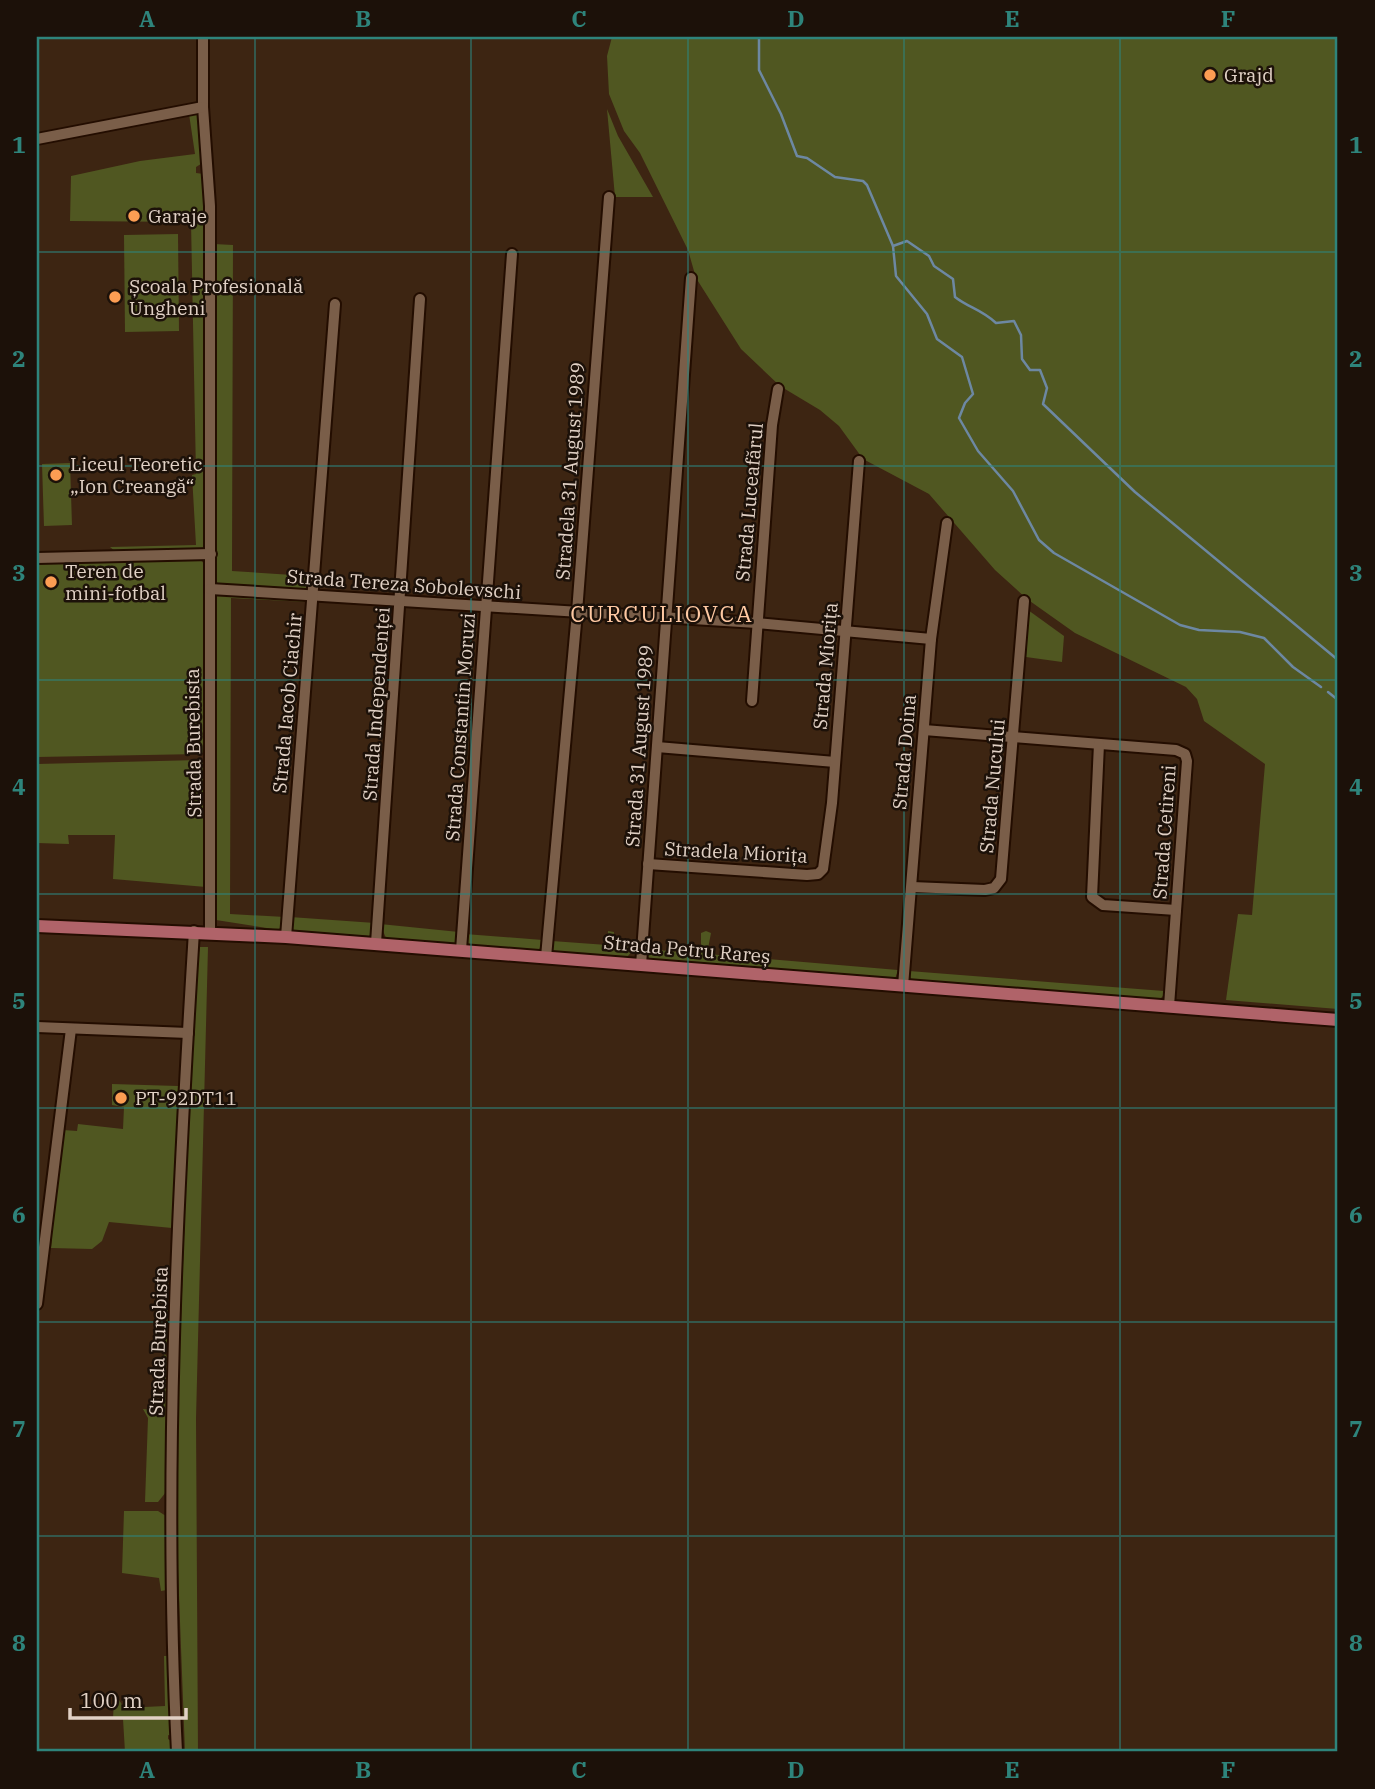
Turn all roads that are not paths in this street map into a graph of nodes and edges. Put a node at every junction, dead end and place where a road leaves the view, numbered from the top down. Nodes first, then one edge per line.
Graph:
1 (204, 37) edge
2 (203, 107) junction
3 (37, 139) edge
4 (609, 197) dead end
5 (512, 254) dead end
6 (691, 278) dead end
7 (421, 299) dead end
8 (335, 304) dead end
9 (778, 389) dead end
10 (859, 461) dead end
11 (947, 523) dead end
12 (211, 554) junction
13 (37, 558) edge
14 (210, 589) junction
15 (314, 596) junction
16 (401, 601) junction
17 (1024, 601) dead end
18 (487, 606) junction
19 (577, 612) junction
20 (666, 618) junction
21 (757, 623) junction
22 (846, 631) junction
23 (931, 639) junction
24 (752, 701) dead end
25 (924, 730) junction
26 (1014, 737) junction
27 (1100, 744) junction
28 (657, 747) junction
29 (835, 762) junction
30 (648, 864) junction
31 (820, 872) joint
32 (912, 887) junction
33 (1176, 910) junction
34 (37, 926) edge
35 (194, 931) junction
36 (210, 932) junction
37 (286, 937) junction
38 (376, 943) junction
39 (461, 950) junction
40 (546, 957) junction
41 (640, 965) junction
42 (903, 986) junction
43 (1169, 1006) junction
44 (1336, 1020) edge
45 (37, 1027) edge
46 (71, 1029) junction
47 (188, 1033) junction
48 (37, 1304) edge
49 (177, 1752) edge

1 - 2 street, Strada Burebista
2 - 3 street
2 - 12 street, Strada Burebista
4 - 19 street, Stradela 31 August 1989
5 - 18 street, Strada Constantin Moruzi
6 - 20 street, Strada 31 August 1989
7 - 16 street, Strada Independenței
8 - 15 street, Strada Iacob Ciachir
9 - 21 street, Strada Luceafărul
10 - 22 street, Strada Miorița
11 - 23 street, Strada Doina
12 - 13 street
12 - 14 street, Strada Burebista
14 - 15 street, Strada Tereza Sobolevschi
14 - 36 street, Strada Burebista
15 - 16 street, Strada Tereza Sobolevschi
15 - 37 street, Strada Iacob Ciachir
16 - 18 street, Strada Tereza Sobolevschi
16 - 38 street, Strada Independenței
17 - 26 street, Strada Nucului
18 - 19 street, Strada Tereza Sobolevschi
18 - 39 street, Strada Constantin Moruzi
19 - 20 street, Strada Tereza Sobolevschi
19 - 40 street, Stradela 31 August 1989
20 - 21 street, Strada Tereza Sobolevschi
20 - 28 street, Strada 31 August 1989
21 - 22 street, Strada Tereza Sobolevschi
21 - 24 street, Strada Luceafărul
22 - 23 street, Strada Tereza Sobolevschi
22 - 29 street, Strada Miorița
23 - 25 street, Strada Doina
25 - 26 street, Strada Cetireni
25 - 32 street, Strada Doina
26 - 27 street, Strada Cetireni
26 - 32 street, Strada Nucului
27 - 33 street
27 - 33 street, Strada Cetireni
28 - 29 street
28 - 30 street, Strada 31 August 1989
29 - 31 street, Strada Miorița
30 - 31 street, Stradela Miorița
30 - 41 street, Strada 31 August 1989
32 - 42 street, Strada Doina
33 - 43 street, Strada Cetireni
34 - 35 main road, Strada Petru Rareș
35 - 36 main road, Strada Petru Rareș
35 - 47 street, Strada Burebista
36 - 37 main road, Strada Petru Rareș
37 - 38 main road, Strada Petru Rareș
38 - 39 main road, Strada Petru Rareș
39 - 40 main road, Strada Petru Rareș
40 - 41 main road, Strada Petru Rareș
41 - 42 main road, Strada Petru Rareș
42 - 43 main road, Strada Petru Rareș
43 - 44 main road, Strada Petru Rareș
45 - 46 street
46 - 47 street
46 - 48 street
47 - 49 street, Strada Burebista

